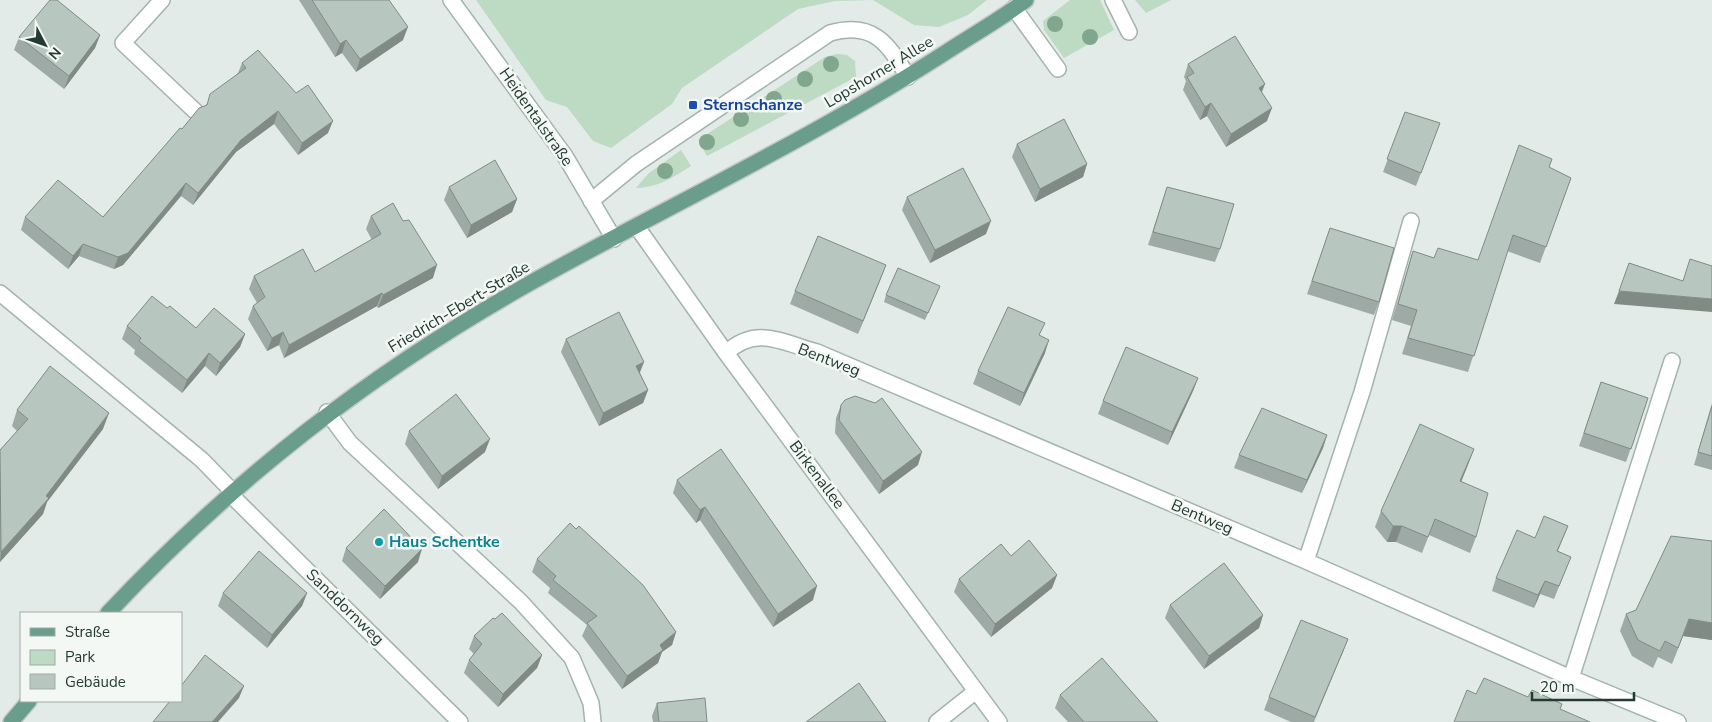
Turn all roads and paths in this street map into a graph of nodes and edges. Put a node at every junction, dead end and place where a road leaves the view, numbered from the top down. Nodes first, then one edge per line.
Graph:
1 (162, 0) edge
2 (451, 0) edge
3 (1113, 0) edge
4 (1020, 4) edge
5 (1129, 32) dead end
6 (1058, 69) dead end
7 (908, 77) junction
8 (195, 112) edge
9 (591, 200) junction
10 (1411, 221) dead end
11 (637, 227) junction
12 (614, 239) junction
13 (0, 293) edge
14 (726, 353) junction
15 (1672, 361) dead end
16 (328, 412) junction
17 (231, 492) junction
18 (1306, 561) junction
19 (109, 612) edge
20 (1570, 678) junction
21 (976, 691) junction
22 (29, 702) edge
23 (11, 722) edge
24 (460, 722) edge
25 (593, 722) edge
26 (937, 722) edge
27 (999, 722) edge
28 (1678, 722) edge

1 - 8 street
2 - 9 street, Heidentalstraße
3 - 5 street
4 - 6 street
4 - 7 main road, Lopshorner Allee
7 - 9 street
7 - 11 main road, Lopshorner Allee
9 - 12 street, Heidentalstraße
10 - 18 street
11 - 12 main road, Lopshorner Allee
11 - 14 street, Birkenallee
12 - 16 main road, Friedrich-Ebert-Straße
13 - 17 street
14 - 18 street, Bentweg
14 - 21 street, Birkenallee
15 - 20 street
16 - 17 main road, Friedrich-Ebert-Straße
16 - 25 street
17 - 19 main road, Friedrich-Ebert-Straße
17 - 24 street, Sanddornweg
18 - 20 street, Bentweg
20 - 28 street, Bentweg
21 - 26 street
21 - 27 street, Birkenallee
22 - 23 main road

